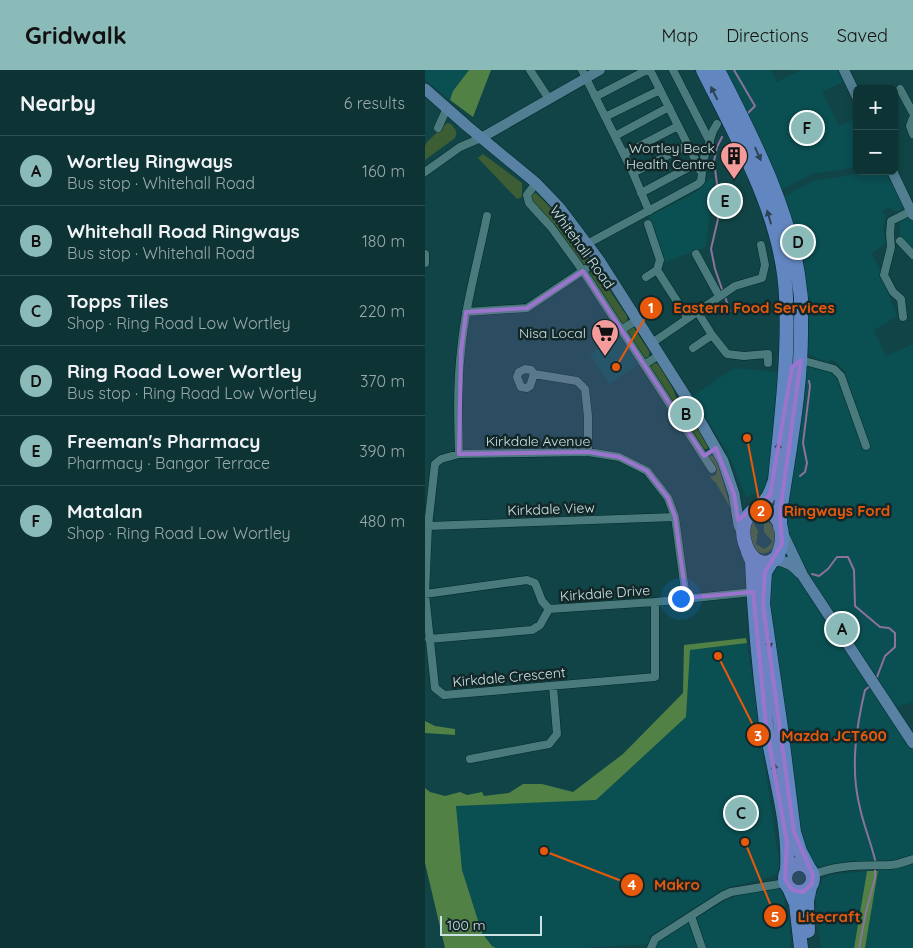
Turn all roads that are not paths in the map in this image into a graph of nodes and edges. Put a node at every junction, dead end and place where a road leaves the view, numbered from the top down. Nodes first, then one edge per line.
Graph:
1 (530, 70) edge
2 (600, 70) edge
3 (648, 70) edge
4 (673, 70) edge
5 (703, 70) edge
6 (718, 70) edge
7 (844, 70) edge
8 (584, 74) edge
9 (425, 89) edge
10 (853, 89) edge
11 (900, 89) dead end
12 (660, 90) junction
13 (595, 97) junction
14 (549, 99) junction
15 (669, 107) junction
16 (447, 108) junction
17 (913, 113) edge
18 (605, 118) junction
19 (913, 118) edge
20 (717, 124) dead end
21 (678, 126) junction
22 (438, 128) dead end
23 (913, 134) edge
24 (615, 136) junction
25 (481, 138) junction
26 (709, 142) junction
27 (687, 145) junction
28 (624, 154) junction
29 (700, 169) junction
30 (425, 172) edge
31 (633, 173) junction
32 (894, 175) edge
33 (536, 183) junction
34 (641, 192) junction
35 (649, 211) junction
36 (912, 213) edge
37 (487, 216) dead end
38 (648, 224) dead end
39 (899, 241) dead end
40 (587, 244) junction
41 (761, 245) dead end
42 (425, 254) edge
43 (696, 254) dead end
44 (913, 255) edge
45 (599, 260) junction
46 (425, 263) edge
47 (657, 270) junction
48 (583, 271) junction
49 (646, 277) dead end
50 (719, 296) junction
51 (697, 311) junction
52 (466, 312) junction
53 (687, 317) junction
54 (903, 317) dead end
55 (637, 320) junction
56 (621, 330) junction
57 (712, 335) junction
58 (652, 343) junction
59 (693, 348) dead end
60 (659, 355) junction
61 (801, 360) junction
62 (768, 363) dead end
63 (644, 365) junction
64 (534, 374) dead end
65 (781, 416) junction
66 (866, 446) dead end
67 (716, 448) junction
68 (588, 452) junction
69 (459, 454) junction
70 (704, 456) junction
71 (441, 459) joint
72 (712, 469) dead end
73 (734, 494) junction
74 (756, 509) junction
75 (675, 517) junction
76 (428, 526) junction
77 (781, 530) junction
78 (744, 538) junction
79 (748, 552) junction
80 (773, 561) junction
81 (803, 576) junction
82 (753, 592) junction
83 (425, 594) edge
84 (686, 598) junction
85 (655, 602) junction
86 (549, 609) junction
87 (429, 639) junction
88 (553, 686) junction
89 (911, 737) edge
90 (470, 759) dead end
91 (913, 859) edge
92 (811, 877) junction
93 (788, 880) junction
94 (691, 916) junction
95 (651, 948) edge
96 (703, 948) edge
97 (801, 948) edge
98 (810, 948) edge

1 - 14 street
2 - 8 street
3 - 12 street
3 - 13 street
4 - 26 street
65 -> 5 highway
6 -> 61 highway
7 - 10 street
8 - 13 street
8 - 14 street
9 - 16 main road, Whitehall Road
11 - 17 street
12 - 15 street
12 - 18 street
13 - 18 street
14 - 25 street
15 - 21 street
15 - 24 street
16 - 22 street
16 - 25 main road, Whitehall Road
18 - 24 street
19 - 23 street
20 - 26 street
21 - 27 street
21 - 28 street
24 - 28 street
25 - 30 street
25 - 33 main road, Whitehall Road
26 - 29 street
27 - 29 street
27 - 31 street
28 - 31 street
29 - 34 street
29 - 35 street
31 - 34 street
32 - 36 street
33 - 40 main road, Whitehall Road
33 - 48 street, Whitehall Road
34 - 35 street
35 - 40 street
36 - 54 street
37 - 52 street
38 - 47 street
39 - 44 street
40 - 45 main road, Whitehall Road
41 - 50 street
42 - 46 street
43 - 50 street
45 - 48 street
45 - 55 main road, Whitehall Road
47 - 49 street
47 - 53 street
48 - 52 street
48 - 56 street, Whitehall Road
50 - 51 street
51 - 53 street
51 - 57 street
52 - 69 street
53 - 58 street
55 - 56 street
55 - 58 main road, Whitehall Road
56 - 63 street, Whitehall Road
57 - 59 street
57 - 62 street
58 - 60 main road, Whitehall Road
60 - 63 street
60 - 67 main road, Whitehall Road
61 - 65 highway
61 - 66 street
61 - 77 highway
63 - 70 street, Whitehall Road
64 - 68 street
74 -> 65 highway
67 - 70 street
67 - 73 main road, Whitehall Road
68 - 69 street, Kirkdale Avenue
68 - 75 street, Kirkdale Avenue
69 - 71 street, Kirkdale Avenue
70 - 72 street, Whitehall Road
71 - 76 street, Kirkdale Crescent
73 - 74 main road
73 - 78 main road, Whitehall Road
74 - 77 highway
74 - 78 highway
75 - 76 street, Kirkdale View
75 - 84 street, Kirkdale Avenue
76 - 83 street, Kirkdale Crescent
77 - 80 highway
77 - 81 main road
78 - 79 highway
79 - 80 highway
79 - 82 highway
80 - 81 main road
80 -> 92 highway
81 - 89 main road
82 - 84 street, Kirkdale Drive
93 -> 82 highway
83 - 86 street
83 - 87 street, Kirkdale Crescent
84 - 85 street, Kirkdale Drive
85 - 86 street, Kirkdale Drive
85 - 88 street, Kirkdale Crescent
86 - 87 street
87 - 88 street, Kirkdale Crescent
88 - 90 street
91 - 92 street
92 - 93 highway
92 - 93 highway
92 - 98 highway
93 - 94 street
93 - 97 highway
94 - 95 street
94 - 96 street

